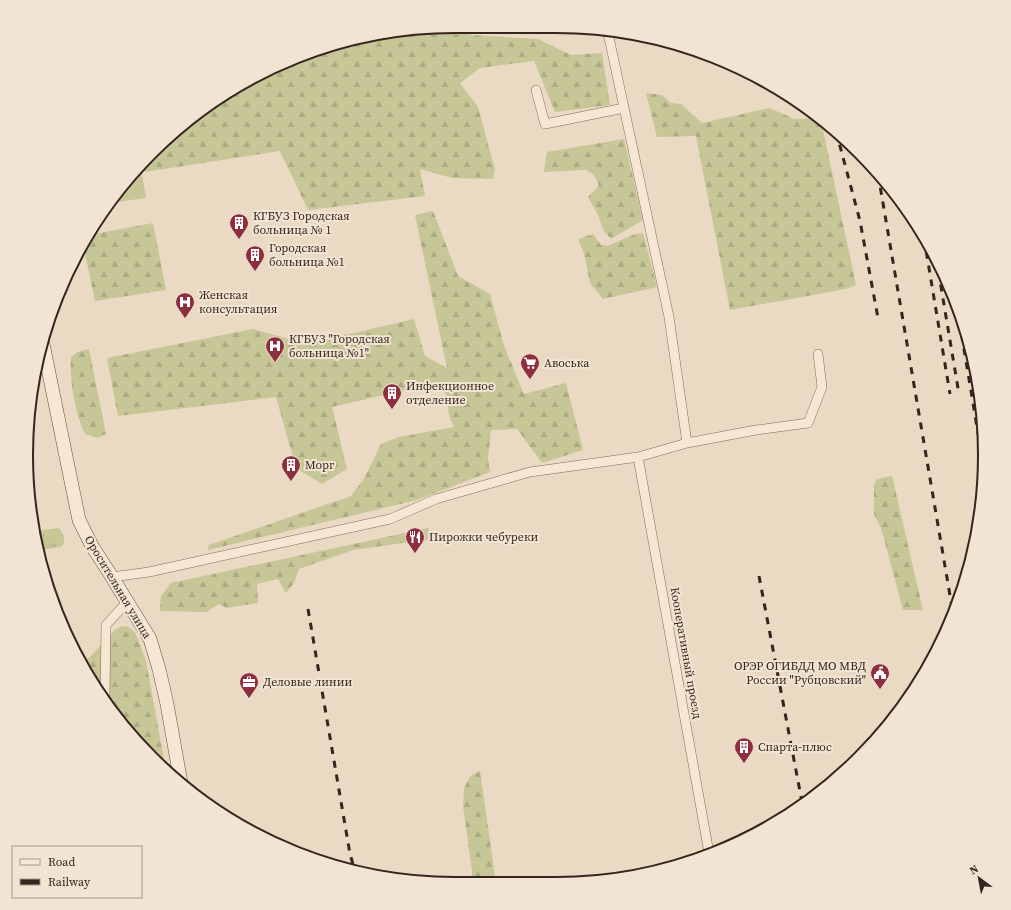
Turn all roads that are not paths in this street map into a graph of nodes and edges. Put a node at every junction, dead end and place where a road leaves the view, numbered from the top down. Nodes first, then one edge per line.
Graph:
1 (609, 37) edge
2 (536, 90) dead end
3 (624, 108) junction
4 (45, 354) edge
5 (818, 354) dead end
6 (687, 443) junction
7 (638, 457) junction
8 (112, 577) junction
9 (128, 602) junction
10 (105, 691) edge
11 (179, 774) edge
12 (708, 849) edge

1 - 3 street
2 - 3 street
3 - 6 street
4 - 8 main road, Оросительная улица
5 - 6 street
6 - 7 street
7 - 8 street
7 - 12 street, Кооперативный проезд
8 - 9 main road, Оросительная улица
9 - 10 street
9 - 11 main road, Оросительная улица

